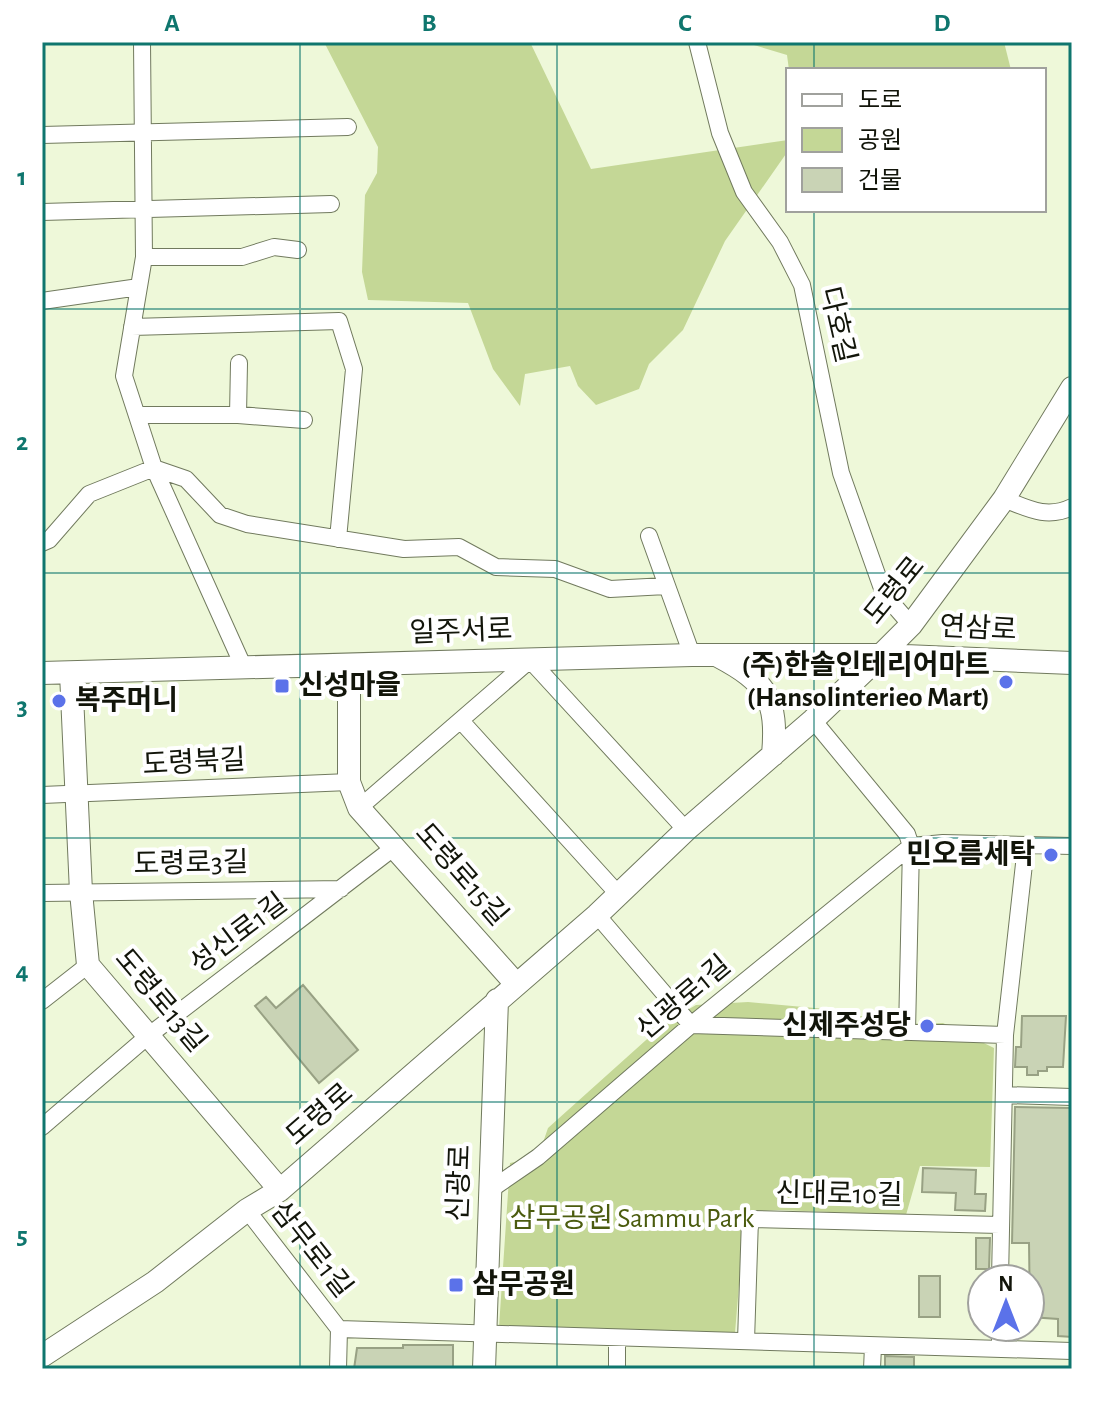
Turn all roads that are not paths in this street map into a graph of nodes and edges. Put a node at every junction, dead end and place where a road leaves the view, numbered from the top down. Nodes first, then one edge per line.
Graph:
1 (142, 42) edge
2 (697, 42) edge
3 (348, 127) dead end
4 (142, 132) junction
5 (42, 135) edge
6 (331, 204) dead end
7 (145, 209) junction
8 (42, 212) edge
9 (298, 250) dead end
10 (144, 257) junction
11 (139, 287) junction
12 (42, 301) edge
13 (132, 327) junction
14 (239, 363) dead end
15 (1072, 388) edge
16 (137, 415) junction
17 (238, 415) junction
18 (304, 420) dead end
19 (154, 468) junction
20 (1004, 499) junction
21 (1072, 507) edge
22 (649, 536) dead end
23 (338, 539) junction
24 (42, 543) edge
25 (666, 586) junction
26 (911, 625) junction
27 (692, 655) junction
28 (717, 655) junction
29 (881, 655) junction
30 (530, 660) junction
31 (1072, 663) edge
32 (349, 665) junction
33 (244, 668) junction
34 (42, 673) edge
35 (71, 673) junction
36 (813, 720) junction
37 (462, 722) junction
38 (773, 755) junction
39 (349, 782) junction
40 (77, 794) junction
41 (42, 795) edge
42 (359, 808) junction
43 (686, 830) junction
44 (396, 846) junction
45 (911, 846) junction
46 (1026, 846) junction
47 (1072, 846) edge
48 (341, 889) junction
49 (81, 892) junction
50 (42, 893) edge
51 (619, 895) junction
52 (597, 915) junction
53 (88, 965) junction
54 (516, 984) junction
55 (497, 1000) junction
56 (42, 1001) edge
57 (691, 1025) junction
58 (907, 1032) junction
59 (1005, 1035) junction
60 (148, 1036) junction
61 (1004, 1095) junction
62 (1072, 1097) edge
63 (42, 1127) edge
64 (280, 1190) junction
65 (490, 1190) junction
66 (247, 1210) junction
67 (1000, 1225) junction
68 (1000, 1263) edge
69 (339, 1329) junction
70 (485, 1333) junction
71 (617, 1338) junction
72 (746, 1341) junction
73 (1000, 1343) edge
74 (873, 1346) junction
75 (1000, 1349) junction
76 (1072, 1351) edge
77 (42, 1356) edge
78 (338, 1369) edge
79 (484, 1369) edge
80 (617, 1369) edge
81 (872, 1369) edge

1 - 4 street
2 - 26 street, 다호길
3 - 4 street
4 - 5 street
4 - 7 street
6 - 7 street
7 - 8 street
7 - 10 street
9 - 10 street
10 - 11 street
11 - 12 street
11 - 13 street
13 - 16 street
13 - 23 street
14 - 17 street
15 - 20 main road, 도령로
16 - 17 street
16 - 19 street
17 - 18 street
19 - 23 street
19 - 24 street
19 - 33 street
20 - 21 street
20 - 26 main road, 도령로
22 - 25 street
23 - 25 street
25 - 27 street
26 - 29 main road, 도령로
27 - 28 main road, 일주서로
27 - 30 main road, 일주서로
28 - 29 main road, 일주서로
28 - 38 main road
29 - 31 main road, 연삼로
29 - 36 main road, 도령로
30 - 32 main road, 일주서로
30 - 37 street
30 - 43 street
32 - 33 main road, 일주서로
32 - 39 main road, 도령로15길
33 - 35 main road, 일주서로
34 - 35 main road, 일주서로
35 - 40 main road, 도령로13길
36 - 38 main road, 도령로
36 - 45 street
37 - 42 street
37 - 51 street
38 - 43 main road, 도령로
39 - 40 street, 도령북길
39 - 42 main road, 도령로15길
40 - 41 street, 도령북길
40 - 49 main road, 도령로13길
42 - 44 main road, 도령로15길
43 - 51 main road, 도령로
44 - 48 street, 성신로1길
44 - 54 main road, 도령로15길
45 - 46 street
45 - 57 street, 신광로1길
45 - 58 street
46 - 47 street
46 - 59 street
48 - 49 street, 도령로3길
48 - 60 street, 성신로1길
49 - 50 street, 도령로3길
49 - 53 main road, 도령로13길
51 - 52 main road, 도령로
52 - 54 main road, 도령로
52 - 57 street
53 - 56 street
53 - 60 main road, 도령로13길
54 - 55 main road, 도령로
55 - 64 main road, 도령로
55 - 65 main road, 신광로
57 - 58 street
57 - 65 street, 신광로1길
58 - 59 street
59 - 61 street
60 - 63 street, 성신로1길
60 - 64 main road, 도령로13길
61 - 62 street
61 - 67 street
64 - 66 main road, 도령로
65 - 70 main road, 신광로
66 - 69 street, 삼무로1길
66 - 77 main road, 도령로
67 - 68 street
67 - 72 street, 신대로10길
69 - 70 street
69 - 78 street, 삼무로1길
70 - 71 street
70 - 79 main road, 신광로
71 - 72 street
71 - 80 street
72 - 74 street
73 - 75 street
74 - 75 street
74 - 81 street
75 - 76 street

